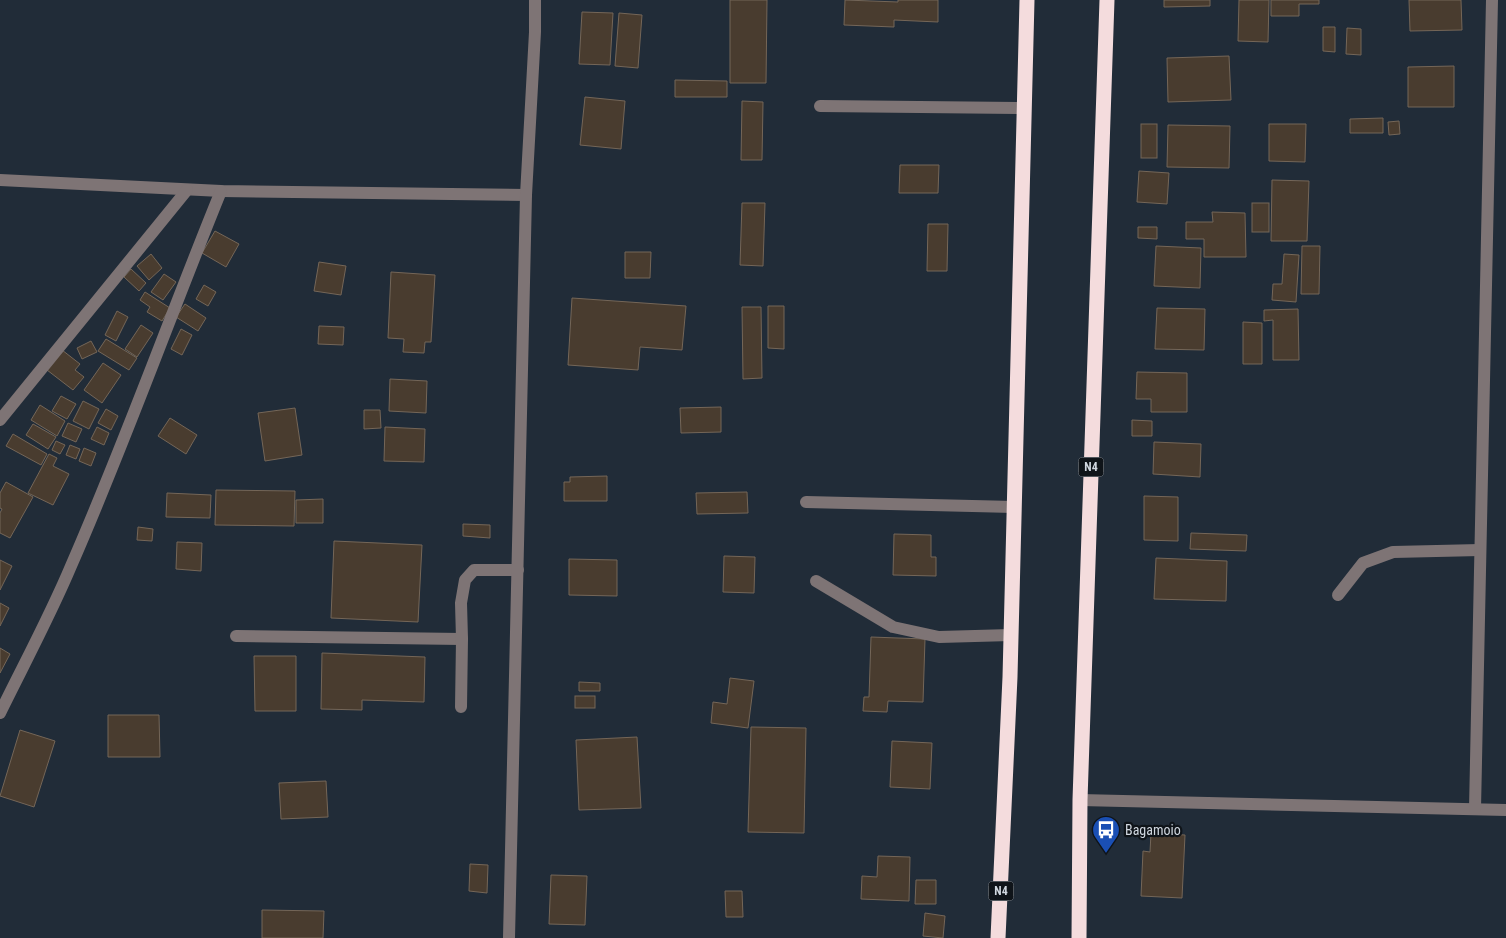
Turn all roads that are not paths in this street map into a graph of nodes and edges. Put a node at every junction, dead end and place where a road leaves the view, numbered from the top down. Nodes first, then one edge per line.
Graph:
1 (534, 0) edge
2 (1027, 0) edge
3 (1107, 0) edge
4 (1492, 0) edge
5 (820, 106) dead end
6 (1024, 108) junction
7 (0, 180) edge
8 (187, 190) junction
9 (221, 191) junction
10 (526, 195) junction
11 (0, 420) edge
12 (806, 502) dead end
13 (1014, 507) junction
14 (1480, 550) junction
15 (518, 570) junction
16 (816, 581) dead end
17 (1338, 595) dead end
18 (1011, 635) junction
19 (236, 636) dead end
20 (462, 639) junction
21 (461, 707) dead end
22 (0, 713) edge
23 (1080, 800) junction
24 (1475, 810) junction
25 (1506, 810) edge
26 (509, 938) edge
27 (998, 938) edge
28 (1078, 938) edge

1 - 10 street
2 - 6 highway, N4
3 - 23 highway, N4
4 - 14 street
5 - 6 street
6 - 13 highway, N4
7 - 8 street
8 - 9 street
8 - 11 street
9 - 10 street
9 - 22 street
10 - 15 street
12 - 13 street
13 - 18 highway, N4
14 - 17 street
14 - 24 street
15 - 20 street
15 - 26 street
16 - 18 street
18 - 27 highway, N4
19 - 20 street
20 - 21 street
23 - 24 street
23 - 28 highway, N4
24 - 25 street

